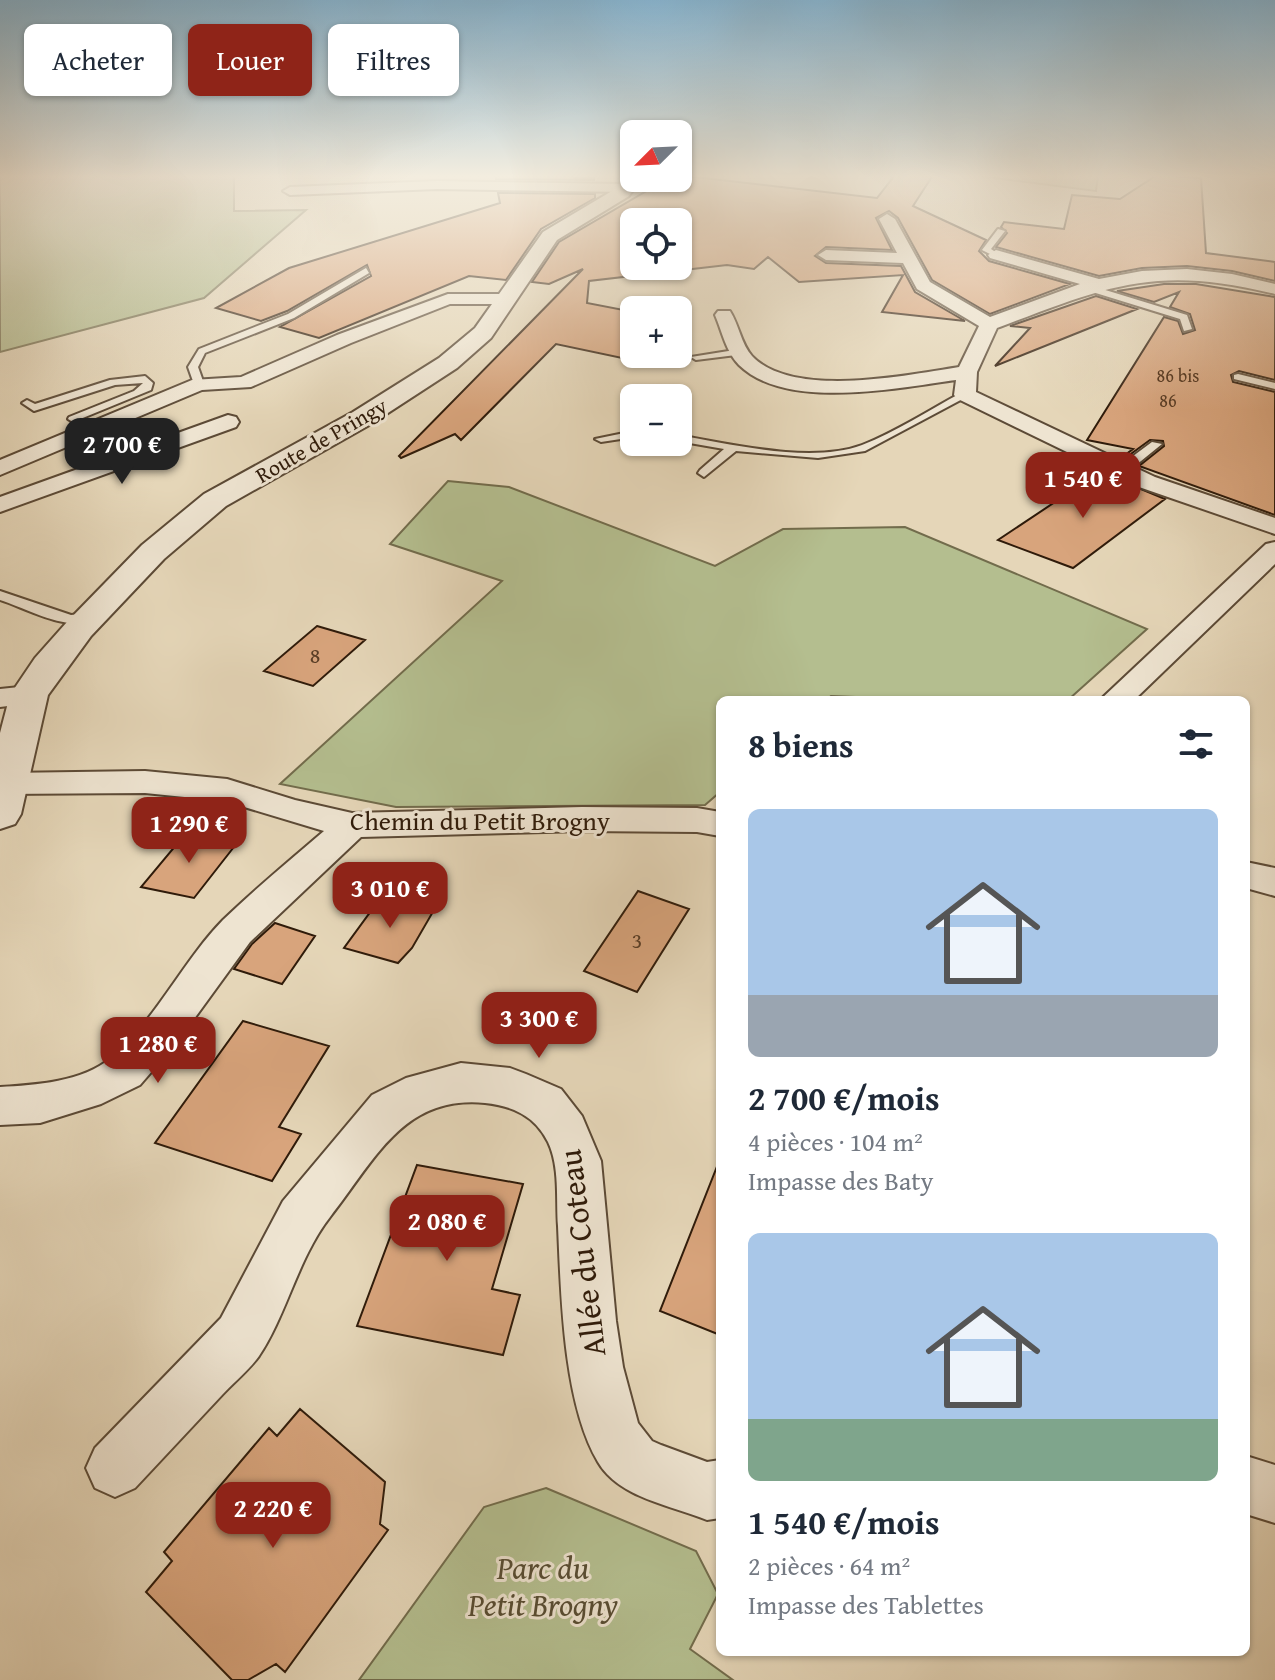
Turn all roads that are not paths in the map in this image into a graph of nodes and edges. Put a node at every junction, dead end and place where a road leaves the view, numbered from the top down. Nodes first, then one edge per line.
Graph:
1 (538, 253) edge
2 (907, 253) edge
3 (993, 253) edge
4 (826, 255) dead end
5 (996, 255) joint
6 (910, 258) junction
7 (366, 271) dead end
8 (1094, 286) junction
9 (1275, 289) edge
10 (505, 299) junction
11 (724, 315) dead end
12 (989, 324) junction
13 (1187, 329) dead end
14 (741, 352) junction
15 (696, 357) dead end
16 (967, 372) junction
17 (1238, 377) dead end
18 (199, 384) junction
19 (1275, 386) edge
20 (965, 395) junction
21 (27, 403) dead end
22 (73, 419) dead end
23 (228, 422) dead end
24 (620, 436) edge
25 (601, 439) dead end
26 (692, 440) edge
27 (1156, 444) dead end
28 (734, 447) junction
29 (0, 468) edge
30 (1121, 471) junction
31 (704, 473) dead end
32 (0, 505) edge
33 (1275, 526) edge
34 (1275, 550) edge
35 (0, 595) edge
36 (91, 617) junction
37 (1120, 696) edge
38 (14, 697) edge
39 (3, 799) edge
40 (716, 823) edge
41 (352, 825) junction
42 (1250, 876) edge
43 (1275, 882) edge
44 (0, 1106) edge
45 (115, 1468) dead end
46 (1250, 1486) edge
47 (716, 1490) edge
48 (1275, 1494) edge

1 - 10 street, Route de Pringy
2 - 6 street
3 - 5 lane
4 - 6 street
5 - 8 street
6 - 12 street
7 - 18 lane
8 - 9 street
8 - 12 street
8 - 13 lane
10 - 18 street
10 - 36 street, Route de Pringy
11 - 14 street
12 - 16 street
14 - 15 lane
14 - 16 street
16 - 20 street
17 - 19 lane
18 - 29 street
20 - 28 lane
20 - 30 street
21 - 22 lane
23 - 32 street
24 - 25 lane
26 - 28 lane
27 - 30 lane
28 - 31 lane
30 - 33 street
34 - 37 street
35 - 36 lane
36 - 38 street, Route de Pringy
38 - 39 street, Route de Pringy
39 - 41 street, Chemin du Petit Brogny
40 - 41 street, Chemin du Petit Brogny
41 - 44 street
42 - 43 street
45 - 47 street, Allée du Coteau
46 - 48 street

